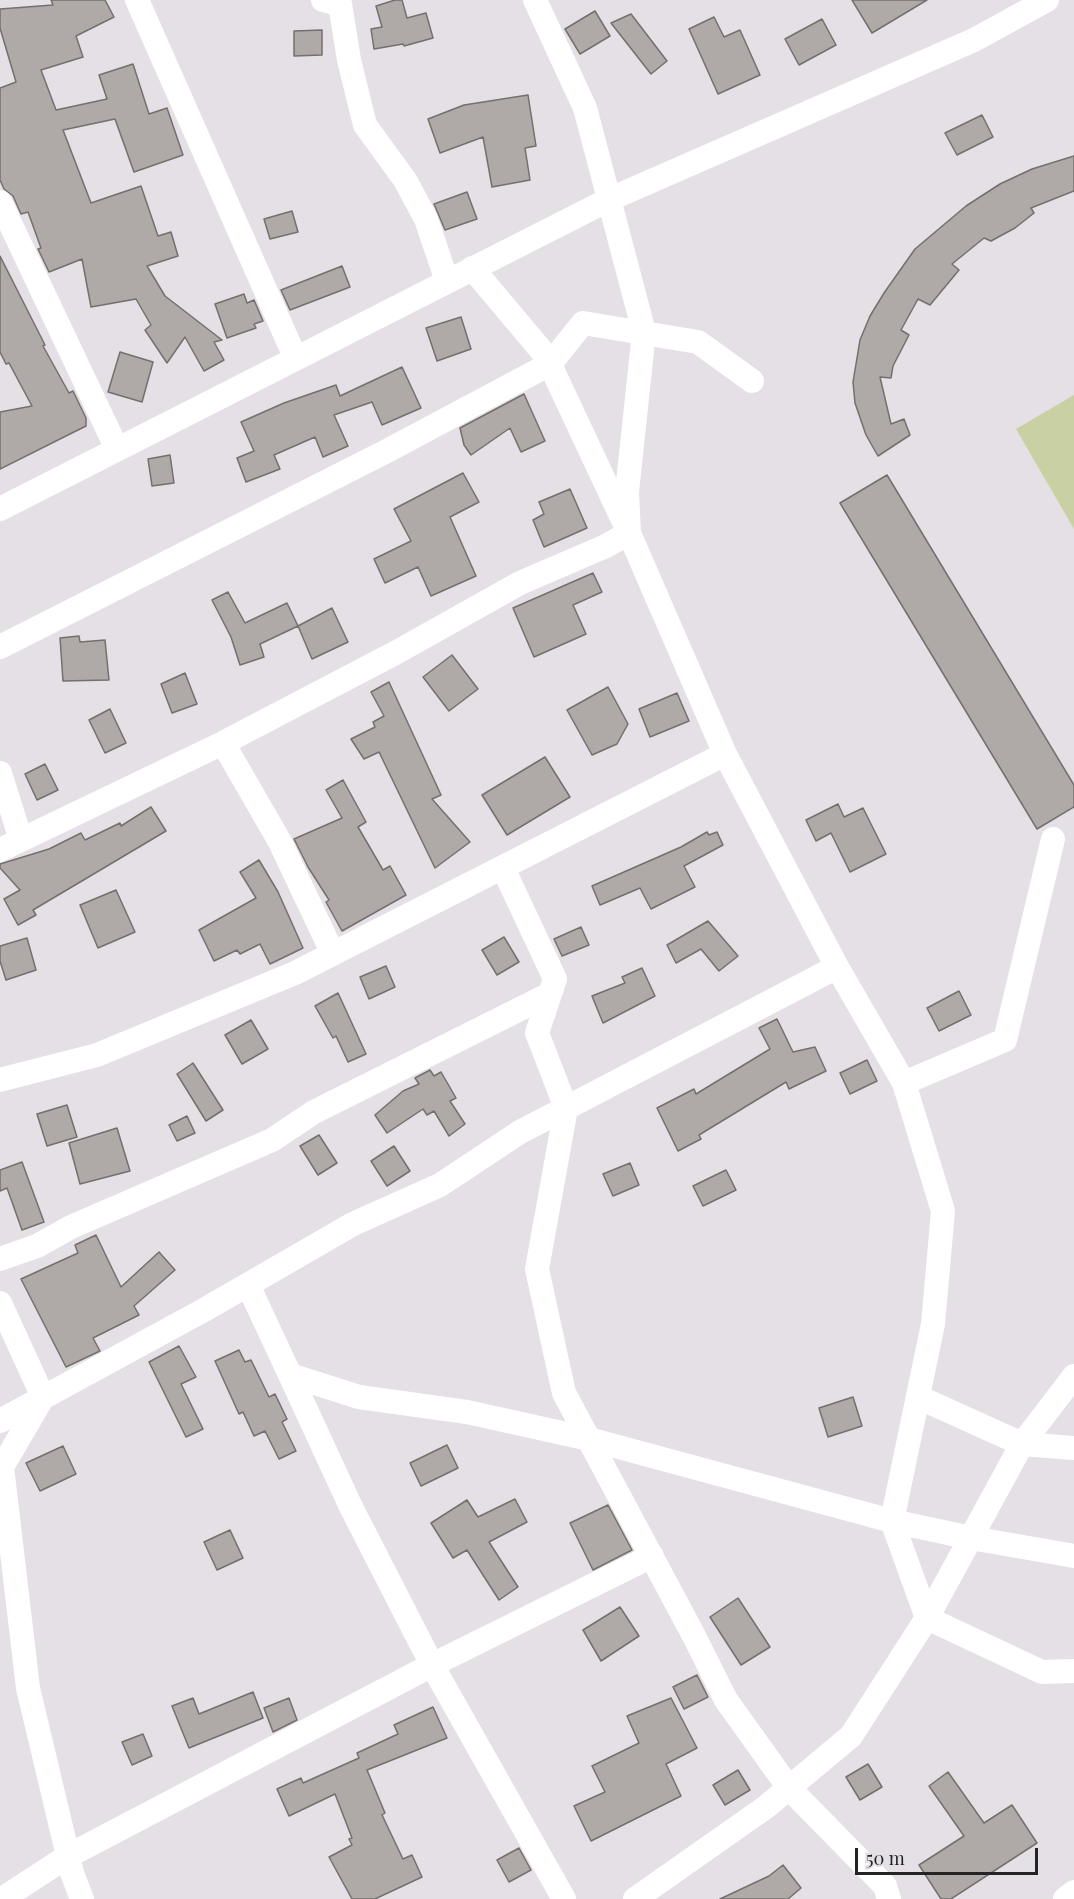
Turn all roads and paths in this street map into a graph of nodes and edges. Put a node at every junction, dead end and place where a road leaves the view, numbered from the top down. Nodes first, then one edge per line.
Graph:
1 (136, 0) edge
2 (323, 0) edge
3 (534, 0) edge
4 (1047, 0) edge
5 (608, 200) junction
6 (0, 202) edge
7 (472, 268) junction
8 (447, 281) junction
9 (644, 332) junction
10 (295, 357) junction
11 (550, 364) junction
12 (752, 381) dead end
13 (117, 449) junction
14 (0, 510) edge
15 (629, 533) junction
16 (0, 647) edge
17 (223, 743) junction
18 (725, 754) junction
19 (0, 773) edge
20 (1053, 839) dead end
21 (11, 845) edge
22 (503, 868) junction
23 (333, 954) junction
24 (837, 967) junction
25 (550, 994) junction
26 (0, 1080) edge
27 (904, 1083) junction
28 (566, 1108) junction
29 (0, 1260) edge
30 (248, 1285) junction
31 (0, 1303) edge
32 (290, 1375) junction
33 (1074, 1376) edge
34 (43, 1397) junction
35 (918, 1397) junction
36 (0, 1421) edge
37 (589, 1439) junction
38 (1022, 1444) junction
39 (1074, 1448) edge
40 (892, 1521) junction
41 (970, 1538) junction
42 (651, 1556) junction
43 (1074, 1556) edge
44 (927, 1618) junction
45 (432, 1665) junction
46 (1074, 1671) edge
47 (789, 1788) junction
48 (68, 1856) junction
49 (1074, 1892) edge
50 (2, 1899) edge
51 (82, 1899) edge
52 (564, 1899) edge
53 (634, 1899) edge
54 (890, 1899) edge
55 (1065, 1899) edge

1 - 10 street
2 - 8 street
3 - 5 street
4 - 5 street
5 - 7 street
5 - 9 street
6 - 13 street
7 - 8 street
7 - 11 street
8 - 10 street
9 - 11 street
9 - 12 street
9 - 15 street
10 - 13 street
11 - 15 street
11 - 16 street
13 - 14 street
15 - 17 street
15 - 18 street
17 - 21 street
17 - 23 street
18 - 22 street
18 - 24 street
19 - 21 street
20 - 27 street
22 - 23 street
22 - 25 street
23 - 26 street
24 - 27 street
24 - 28 street
25 - 28 street
25 - 29 street
27 - 35 street
28 - 30 street
28 - 37 street
30 - 32 street
30 - 34 street
31 - 34 street
32 - 37 street
32 - 45 street
33 - 38 street
34 - 36 street
34 - 48 street
35 - 38 street
35 - 40 street
37 - 40 street
37 - 42 street
38 - 39 street
38 - 41 street
40 - 41 street
40 - 44 street
41 - 43 street
41 - 44 street
42 - 45 street
42 - 47 street
44 - 46 street
44 - 47 street
45 - 48 street
45 - 52 street
47 - 53 street
47 - 54 street
48 - 50 street
48 - 51 street
49 - 55 street

